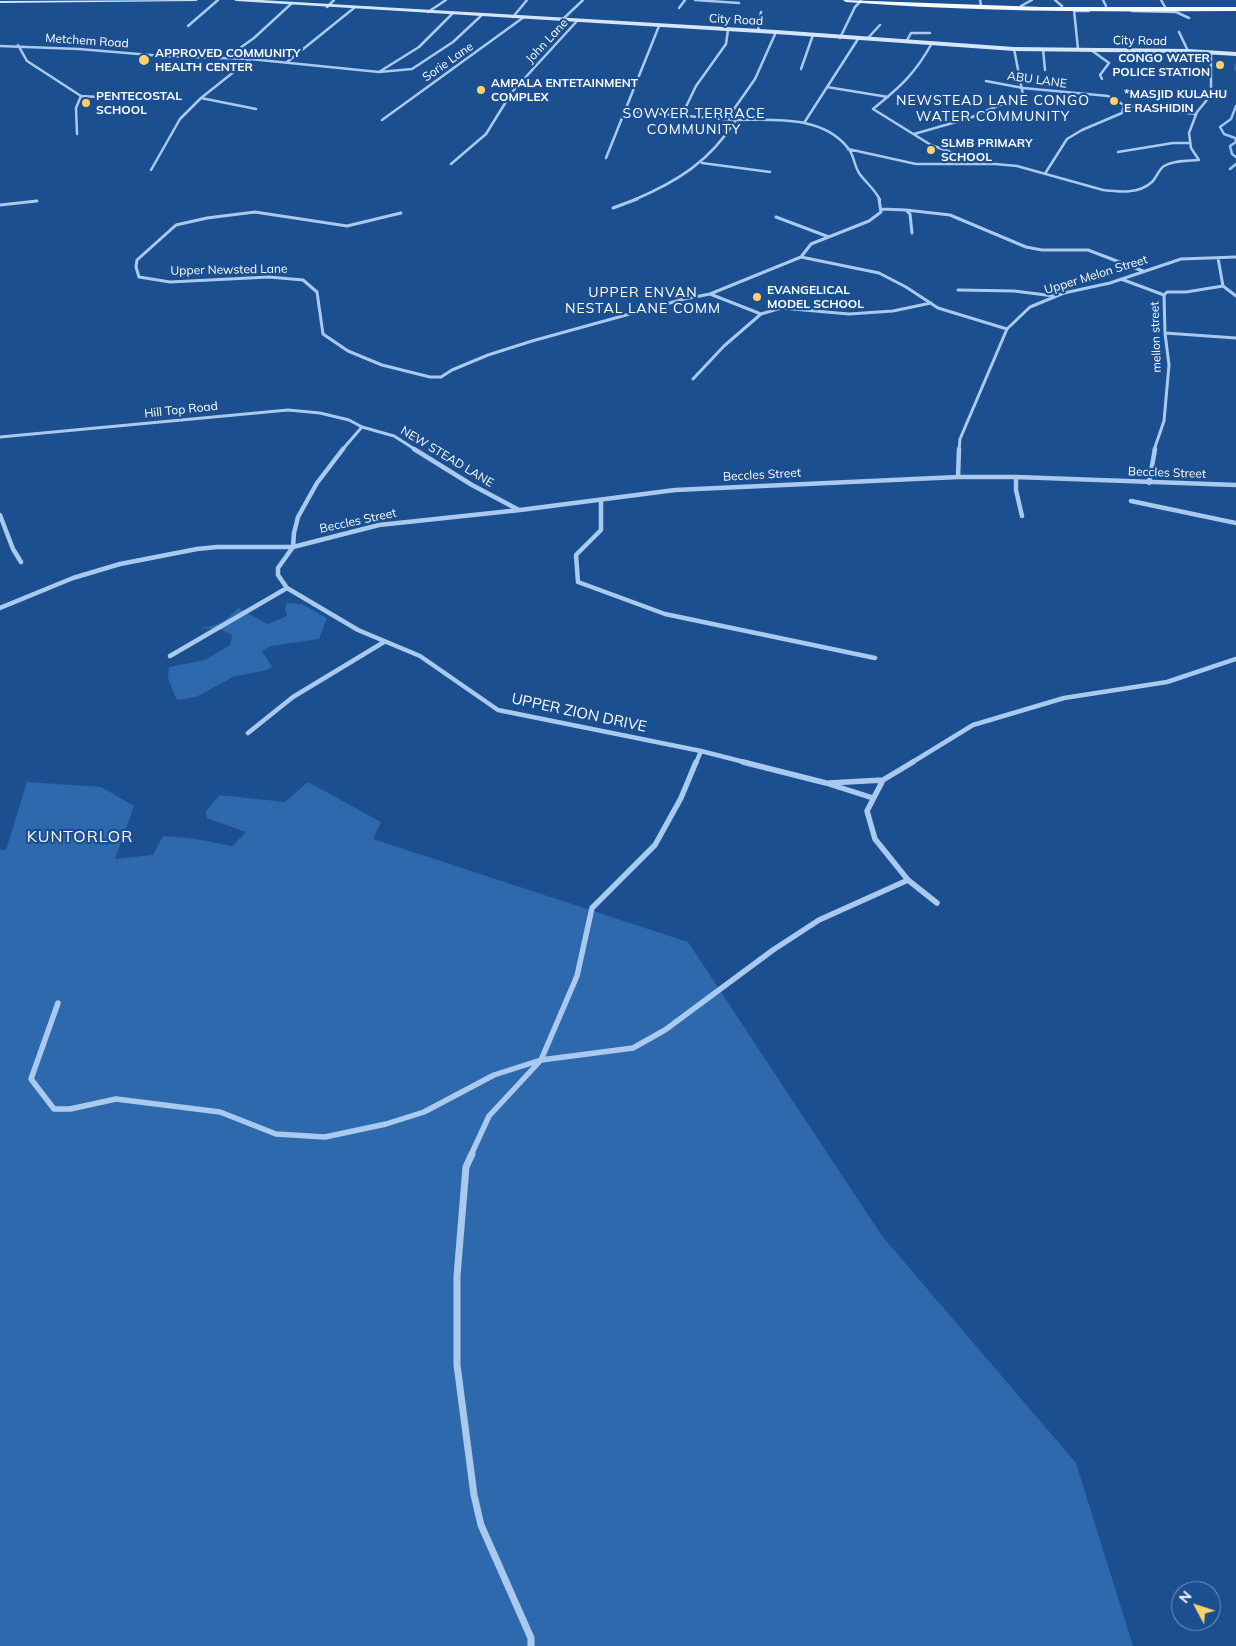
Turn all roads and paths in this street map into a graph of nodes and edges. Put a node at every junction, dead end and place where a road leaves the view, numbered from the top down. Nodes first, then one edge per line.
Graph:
1 (78, 0) edge
2 (196, 0) edge
3 (218, 0) edge
4 (236, 0) edge
5 (334, 0) edge
6 (446, 0) edge
7 (526, 0) edge
8 (583, 0) edge
9 (685, 0) edge
10 (695, 0) edge
11 (846, 0) edge
12 (881, 0) edge
13 (1032, 0) edge
14 (1055, 0) edge
15 (861, 1) junction
16 (0, 2) edge
17 (292, 3) junction
18 (739, 3) dead end
19 (981, 3) edge
20 (1105, 3) edge
21 (1163, 3) edge
22 (327, 6) junction
23 (1021, 6) junction
24 (1062, 6) junction
25 (354, 8) junction
26 (679, 8) dead end
27 (1236, 8) edge
28 (1074, 11) junction
29 (428, 12) junction
30 (761, 12) dead end
31 (454, 13) junction
32 (483, 14) junction
33 (513, 17) junction
34 (524, 17) junction
35 (1189, 18) dead end
36 (564, 20) junction
37 (577, 21) junction
38 (880, 25) dead end
39 (188, 26) dead end
40 (659, 26) junction
41 (728, 30) junction
42 (758, 31) junction
43 (776, 32) junction
44 (1179, 32) dead end
45 (930, 33) dead end
46 (813, 35) junction
47 (840, 38) junction
48 (858, 39) junction
49 (867, 39) junction
50 (906, 42) junction
51 (932, 43) junction
52 (18, 45) junction
53 (0, 46) edge
54 (1014, 48) junction
55 (1043, 49) junction
56 (1078, 49) junction
57 (1091, 50) junction
58 (1188, 52) junction
59 (1211, 53) junction
60 (1236, 54) edge
61 (226, 58) junction
62 (250, 60) junction
63 (287, 62) junction
64 (801, 70) dead end
65 (1045, 70) dead end
66 (379, 72) junction
67 (1102, 79) dead end
68 (986, 81) dead end
69 (827, 87) junction
70 (1023, 88) junction
71 (81, 96) junction
72 (888, 97) junction
73 (201, 98) junction
74 (132, 99) dead end
75 (1124, 105) junction
76 (256, 110) dead end
77 (624, 112) junction
78 (1194, 114) junction
79 (681, 118) junction
80 (382, 120) dead end
81 (727, 120) junction
82 (736, 120) junction
83 (804, 122) junction
84 (77, 134) dead end
85 (914, 134) junction
86 (1190, 142) junction
87 (848, 149) junction
88 (1118, 152) dead end
89 (956, 154) dead end
90 (606, 158) dead end
91 (702, 163) junction
92 (451, 164) dead end
93 (151, 170) dead end
94 (770, 172) dead end
95 (1046, 172) junction
96 (37, 201) dead end
97 (0, 205) edge
98 (613, 208) dead end
99 (881, 210) junction
100 (906, 210) junction
101 (401, 212) dead end
102 (776, 217) dead end
103 (912, 234) dead end
104 (830, 237) junction
105 (801, 257) junction
106 (1236, 257) edge
107 (1218, 258) junction
108 (1144, 271) junction
109 (1120, 279) junction
110 (1223, 286) junction
111 (958, 290) dead end
112 (710, 294) junction
113 (1164, 295) junction
114 (1236, 296) edge
115 (1056, 297) junction
116 (930, 303) junction
117 (761, 314) junction
118 (1007, 328) junction
119 (1165, 333) junction
120 (1236, 338) edge
121 (693, 379) dead end
122 (362, 427) junction
123 (0, 437) edge
124 (958, 477) junction
125 (1016, 477) junction
126 (1149, 483) junction
127 (1236, 485) edge
128 (600, 500) junction
129 (1131, 501) dead end
130 (520, 510) junction
131 (0, 515) edge
132 (1022, 516) dead end
133 (1236, 523) edge
134 (293, 547) junction
135 (21, 562) dead end
136 (287, 588) junction
137 (0, 608) edge
138 (384, 642) junction
139 (170, 656) dead end
140 (875, 658) dead end
141 (1236, 659) edge
142 (248, 733) dead end
143 (700, 751) junction
144 (883, 780) junction
145 (826, 783) junction
146 (873, 798) junction
147 (908, 880) junction
148 (937, 903) dead end
149 (58, 1003) dead end
150 (541, 1060) junction
151 (531, 1646) edge

1 - 2 main road
1 - 16 main road
3 - 39 street
4 - 17 main road, City Road
5 - 22 street
6 - 29 street
7 - 33 street
8 - 36 street
9 - 26 street
10 - 18 street
11 - 15 highway
12 - 19 highway
13 - 23 street
14 - 24 street
15 - 28 highway
15 - 47 street
17 - 22 main road, City Road
17 - 61 street
19 - 23 highway
20 - 21 highway
20 - 24 highway
21 - 27 highway
22 - 25 main road, City Road
23 - 24 highway
25 - 29 main road, City Road
25 - 63 street
27 - 28 highway
28 - 35 street
28 - 56 street
29 - 31 main road, City Road
30 - 42 street
31 - 32 main road, City Road
31 - 66 street
32 - 33 main road, City Road
32 - 66 street, Metchem Road
33 - 34 main road, City Road
34 - 36 main road, City Road
34 - 80 street, Sorie Lane
36 - 37 main road, City Road
37 - 40 main road, City Road
37 - 92 street, John Lane
38 - 49 street
40 - 41 main road, City Road
40 - 77 street
41 - 42 main road, City Road
41 - 79 street
42 - 43 main road, City Road
43 - 46 main road, City Road
43 - 81 street
44 - 58 street
45 - 50 street
46 - 47 main road, City Road
46 - 64 street
47 - 48 main road, City Road
48 - 49 main road, City Road
48 - 69 street
49 - 50 main road, City Road
50 - 51 main road, City Road
51 - 54 main road, City Road
51 - 72 street
52 - 53 street, Metchem Road
52 - 61 street, Metchem Road
52 - 71 street
54 - 55 main road, City Road
54 - 70 street
55 - 56 main road, City Road
55 - 65 street
56 - 57 main road, City Road
57 - 58 main road, City Road
57 - 67 street
58 - 59 main road, City Road
59 - 60 main road, City Road
59 - 78 street
61 - 62 street, Metchem Road
62 - 63 street, Metchem Road
62 - 73 street
63 - 66 street, Metchem Road
68 - 70 street, ABU LANE
69 - 72 street
69 - 83 street
70 - 75 street, ABU LANE
70 - 85 street
71 - 74 street
71 - 84 street
72 - 85 street
73 - 76 street
73 - 93 street
75 - 78 street, ABU LANE
75 - 95 street
77 - 79 street
77 - 90 street
78 - 86 street
79 - 81 street
81 - 82 street
82 - 83 street
82 - 91 street
83 - 87 street
85 - 89 street
86 - 88 street
86 - 95 street
87 - 95 street
87 - 99 street
91 - 94 street
91 - 98 street
96 - 97 street
99 - 100 street
99 - 104 street, Upper Newsted Lane
100 - 103 street
100 - 108 street
101 - 112 street, Upper Newsted Lane
102 - 104 street
104 - 105 street, Upper Newsted Lane
105 - 112 street, Upper Newsted Lane
105 - 116 street
106 - 107 street, Upper Melon Street
107 - 108 street, Upper Melon Street
107 - 110 street
108 - 109 street, Upper Melon Street
109 - 113 street, mellon street
109 - 115 street, Upper Melon Street
110 - 113 street
110 - 114 street
111 - 115 street
112 - 117 street
113 - 119 street, mellon street
115 - 118 street, Upper Melon Street
116 - 117 street
116 - 118 street
117 - 121 street
118 - 124 street, Upper Melon Street
119 - 120 street
119 - 126 street, mellon street
122 - 123 street, Hill Top Road
122 - 130 street, NEW STEAD LANE
122 - 134 street
124 - 125 street, Beccles Street
124 - 128 street, Beccles Street
125 - 126 street, Beccles Street
125 - 132 street
126 - 127 street, Beccles Street
128 - 130 street, Beccles Street
128 - 140 street
129 - 133 street
130 - 134 street, Beccles Street
131 - 135 street
134 - 136 street
134 - 137 street, Beccles Street
136 - 138 street, UPPER ZION DRIVE
136 - 139 street
138 - 142 street
138 - 143 street, UPPER ZION DRIVE
141 - 144 street
143 - 145 street, UPPER ZION DRIVE
143 - 150 street
144 - 145 street
144 - 146 street
145 - 146 street, UPPER ZION DRIVE
146 - 147 street
147 - 148 street
147 - 150 street
149 - 150 street
150 - 151 street

